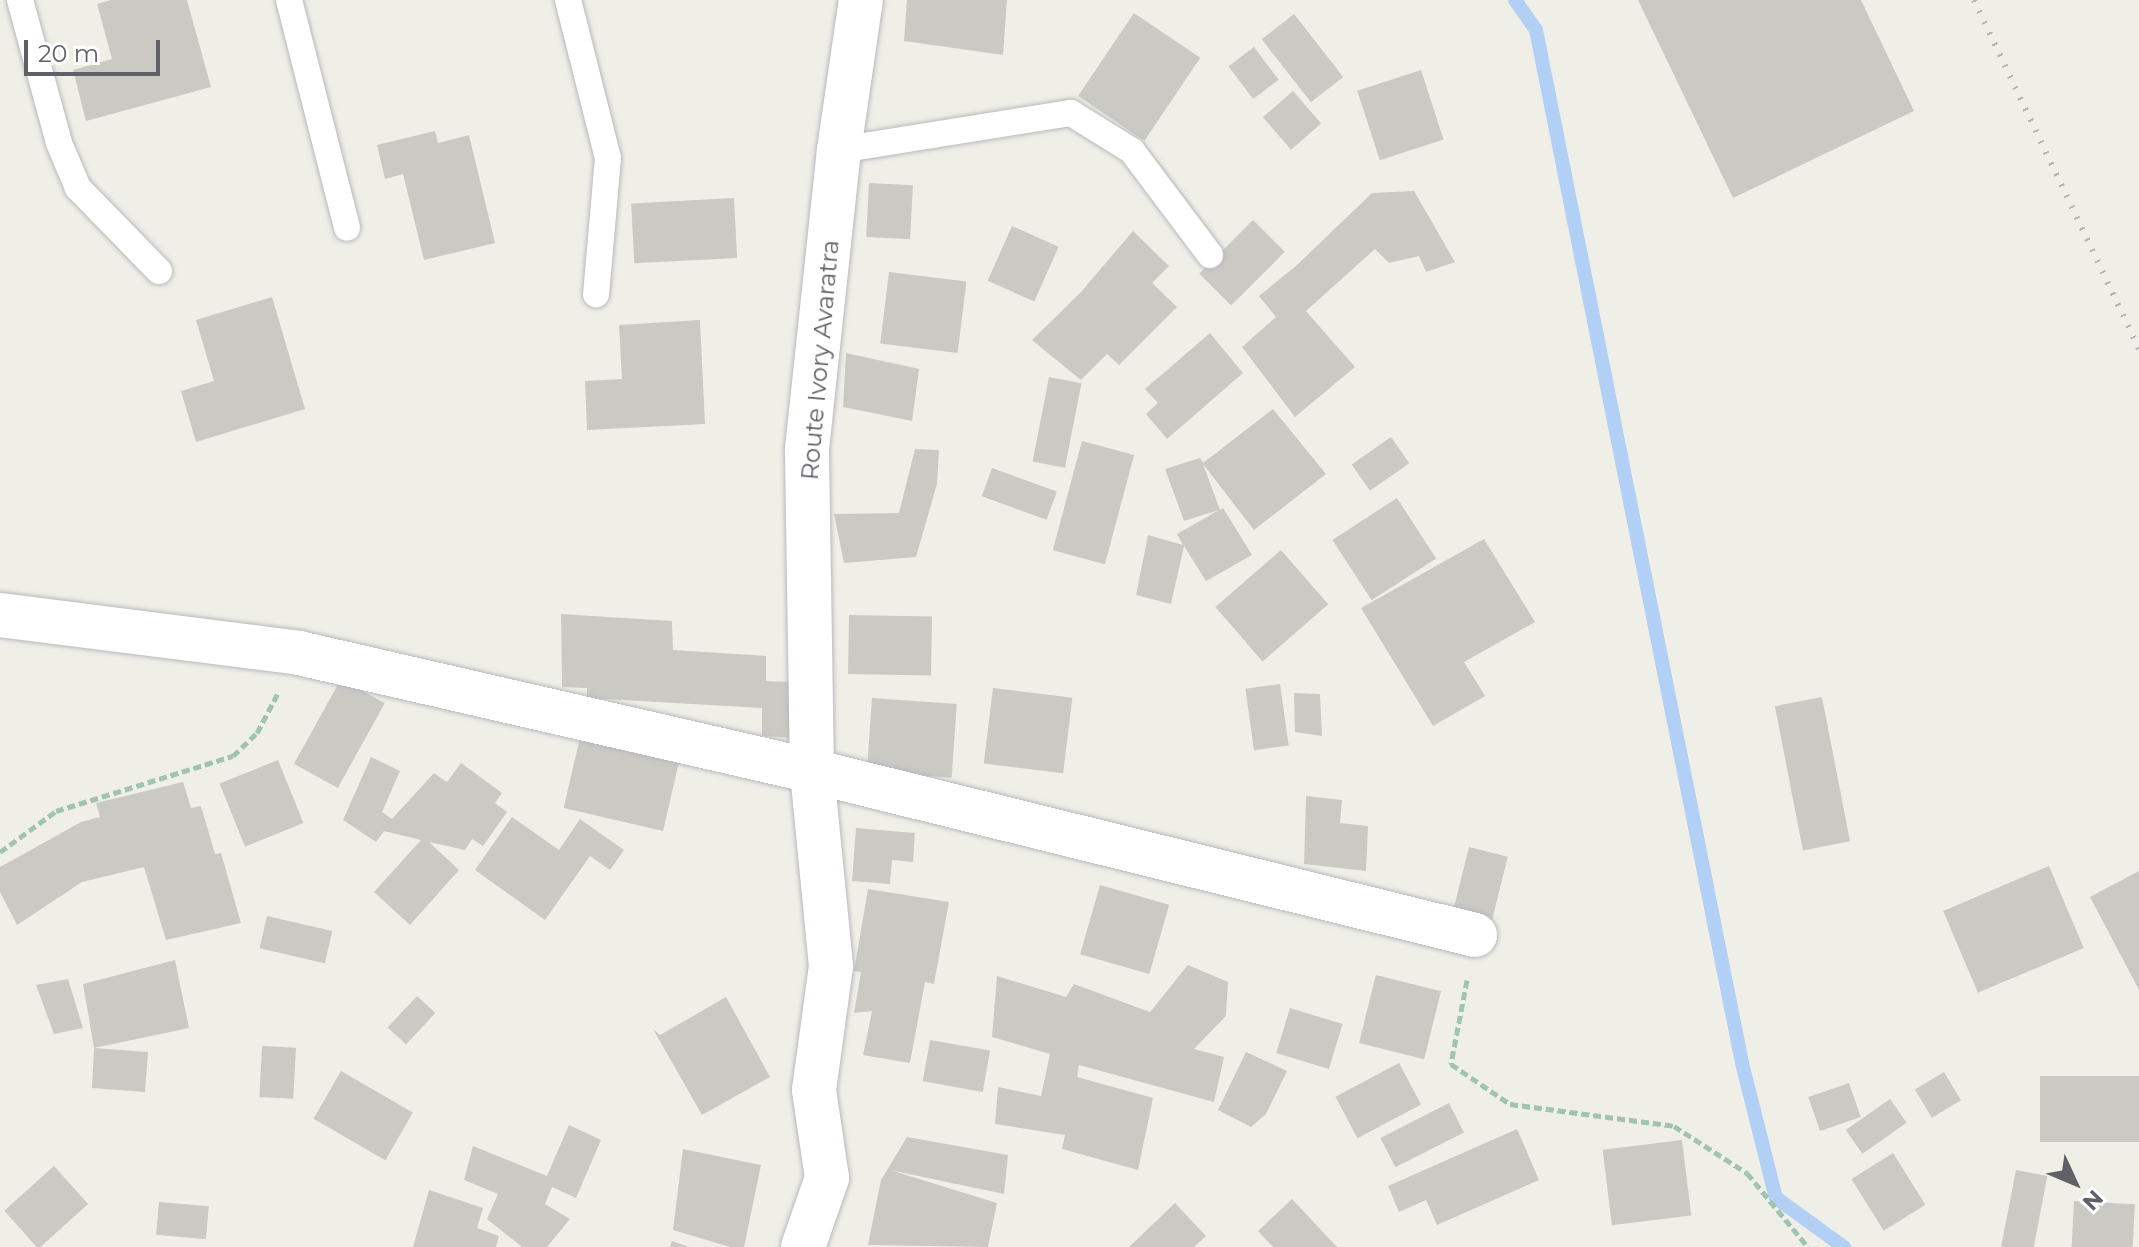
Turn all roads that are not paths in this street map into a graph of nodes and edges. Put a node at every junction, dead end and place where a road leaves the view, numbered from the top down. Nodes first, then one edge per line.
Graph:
1 (20, 0) edge
2 (289, 0) edge
3 (568, 0) edge
4 (861, 0) edge
5 (839, 150) junction
6 (347, 228) dead end
7 (1210, 255) dead end
8 (159, 271) dead end
9 (596, 294) dead end
10 (0, 615) edge
11 (812, 771) junction
12 (1475, 935) road end
13 (803, 1247) edge

1 - 8 lane
2 - 6 lane
3 - 9 lane
4 - 5 street, Route Ivory Avaratra
5 - 7 lane
5 - 11 street, Route Ivory Avaratra
10 - 11 street
11 - 12 street
11 - 13 street, Route Ivory Avaratra

